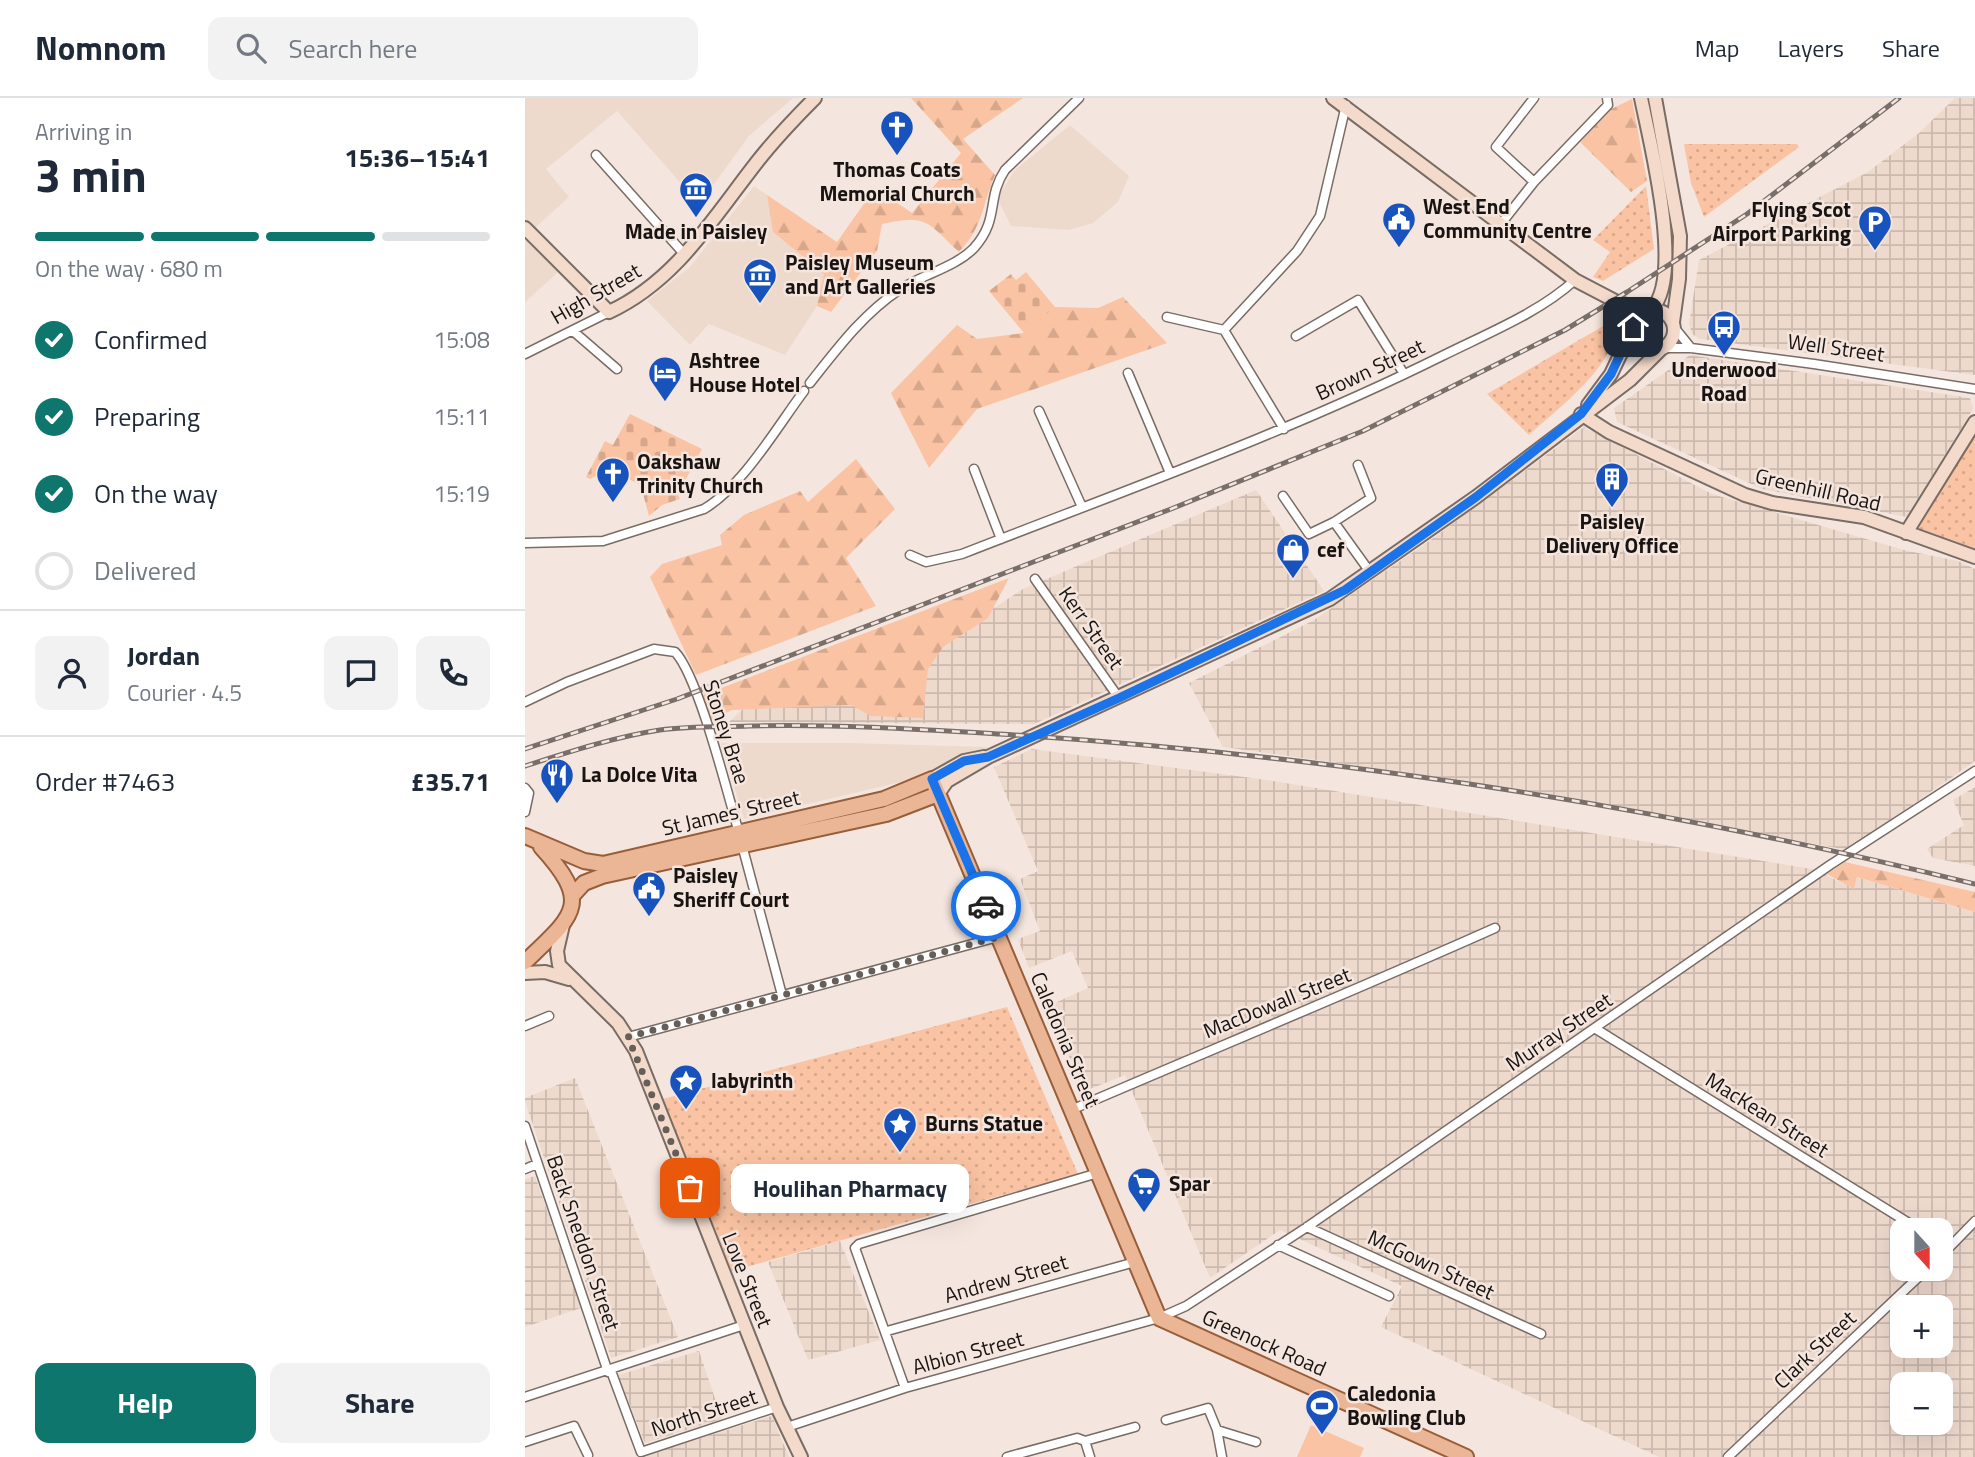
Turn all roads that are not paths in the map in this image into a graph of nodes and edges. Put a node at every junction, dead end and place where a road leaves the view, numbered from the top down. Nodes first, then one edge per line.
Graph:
1 (815, 98) edge
2 (1079, 98) edge
3 (1534, 98) edge
4 (1607, 98) edge
5 (1641, 98) edge
6 (1655, 98) edge
7 (1339, 101) edge
8 (596, 155) dead end
9 (1535, 182) junction
10 (1500, 225) junction
11 (525, 228) edge
12 (685, 255) junction
13 (1575, 279) junction
14 (1619, 303) junction
15 (1650, 310) junction
16 (609, 312) junction
17 (1167, 317) dead end
18 (1674, 324) junction
19 (1634, 326) junction
20 (1224, 330) junction
21 (573, 331) junction
22 (1296, 336) dead end
23 (1662, 348) junction
24 (1691, 348) junction
25 (525, 354) edge
26 (617, 369) dead end
27 (1128, 373) dead end
28 (1404, 374) junction
29 (810, 383) dead end
30 (1975, 388) edge
31 (804, 391) dead end
32 (1039, 411) dead end
33 (1581, 414) junction
34 (1975, 422) edge
35 (1284, 429) junction
36 (1971, 437) edge
37 (1358, 465) dead end
38 (974, 469) dead end
39 (1170, 472) junction
40 (1283, 496) dead end
41 (1082, 507) junction
42 (1335, 522) junction
43 (1906, 533) junction
44 (1001, 539) junction
45 (525, 544) edge
46 (910, 555) dead end
47 (1975, 557) edge
48 (1370, 572) junction
49 (1035, 579) dead end
50 (1119, 698) junction
51 (525, 702) edge
52 (988, 757) junction
53 (1975, 771) edge
54 (932, 779) junction
55 (525, 788) edge
56 (938, 794) junction
57 (525, 812) edge
58 (532, 839) edge
59 (741, 839) junction
60 (573, 895) junction
61 (563, 925) junction
62 (1495, 928) dead end
63 (998, 937) junction
64 (525, 962) edge
65 (525, 973) edge
66 (570, 979) junction
67 (782, 995) junction
68 (549, 1016) dead end
69 (525, 1026) edge
70 (1596, 1029) junction
71 (628, 1037) junction
72 (1071, 1110) junction
73 (525, 1126) edge
74 (537, 1164) junction
75 (525, 1169) edge
76 (1098, 1174) junction
77 (1901, 1218) edge
78 (1975, 1221) edge
79 (1307, 1227) junction
80 (1953, 1244) edge
81 (1278, 1245) junction
82 (1135, 1262) junction
83 (1914, 1281) edge
84 (1389, 1296) dead end
85 (1159, 1318) junction
86 (744, 1325) junction
87 (887, 1331) junction
88 (1541, 1334) dead end
89 (610, 1371) junction
90 (905, 1388) junction
91 (525, 1397) edge
92 (777, 1407) junction
93 (1166, 1420) dead end
94 (787, 1427) junction
95 (1135, 1427) dead end
96 (1217, 1430) junction
97 (1085, 1441) junction
98 (525, 1442) edge
99 (1256, 1442) dead end
100 (641, 1452) joint
101 (588, 1455) edge
102 (1458, 1455) edge
103 (801, 1457) edge
104 (1007, 1457) edge
105 (1090, 1457) edge
106 (1222, 1457) edge
107 (1728, 1457) edge

1 - 12 street, High Street
2 - 29 street
3 - 9 street
4 - 9 street
5 - 15 street
6 - 18 street
7 - 10 street
7 - 20 street
8 - 12 street
9 - 10 street
10 - 13 street
11 - 16 street
12 - 16 street, High Street
13 - 14 street
13 - 28 street, Brown Street
14 - 15 street
14 - 19 street
15 - 18 street
15 - 19 street
16 - 21 street, High Street
17 - 20 street
18 - 23 street
18 - 24 street
19 - 23 street
19 - 33 street
20 - 35 street
21 - 25 street, High Street
21 - 26 street
22 - 28 street
23 - 24 street, Well Street
23 - 33 street
24 - 30 street, Well Street
27 - 39 street
28 - 35 street, Brown Street
31 - 45 street
32 - 41 street
33 - 43 street, Greenhill Road
33 - 48 street
34 - 36 street
35 - 39 street, Brown Street
36 - 43 street
37 - 42 street
38 - 44 street
39 - 41 street, Brown Street
40 - 42 street
41 - 44 street, Brown Street
42 - 48 street
43 - 47 street, Greenhill Road
44 - 46 street, Brown Street
48 - 50 street
49 - 50 street, Kerr Street
50 - 52 street
51 - 59 street, Stoney Brae
52 - 54 street
52 - 56 street
53 - 70 street, Murray Street
54 - 56 main road, Caledonia Street
54 - 59 main road, St James' Street
55 - 57 street
56 - 59 main road, St James' Street
56 - 63 main road, Caledonia Street
58 - 59 main road, St James' Street
58 - 60 main road
59 - 60 main road, St James' Street
59 - 67 street, Stoney Brae
60 - 61 main road
61 - 64 main road
61 - 66 street
62 - 72 street, MacDowall Street
63 - 67 street
63 - 72 main road, Caledonia Street
65 - 66 street, Love Street
66 - 71 street, Love Street
67 - 71 street
68 - 69 street
70 - 77 street, MacKean Street
70 - 79 street, Murray Street
71 - 86 street, Love Street
72 - 76 main road, Caledonia Street
73 - 74 street, Back Sneddon Street
74 - 75 street
74 - 89 street, Back Sneddon Street
76 - 82 main road, Caledonia Street
76 - 87 street
78 - 80 street
79 - 81 street, Murray Street
79 - 88 street, McGown Street
81 - 84 street
81 - 85 street, Murray Street
82 - 85 main road, Caledonia Street
82 - 87 street, Andrew Street
83 - 107 street, Clark Street
85 - 90 street, Albion Street
85 - 102 main road, Greenock Road
86 - 89 street
86 - 92 street, Love Street
87 - 90 street
89 - 91 street
89 - 100 street, Back Sneddon Street
90 - 94 street, Albion Street
92 - 94 street, Love Street
92 - 100 street, North Street
93 - 96 street
94 - 103 street, Love Street
95 - 97 street
96 - 99 street
96 - 106 street
97 - 104 street
97 - 105 street
98 - 101 street

